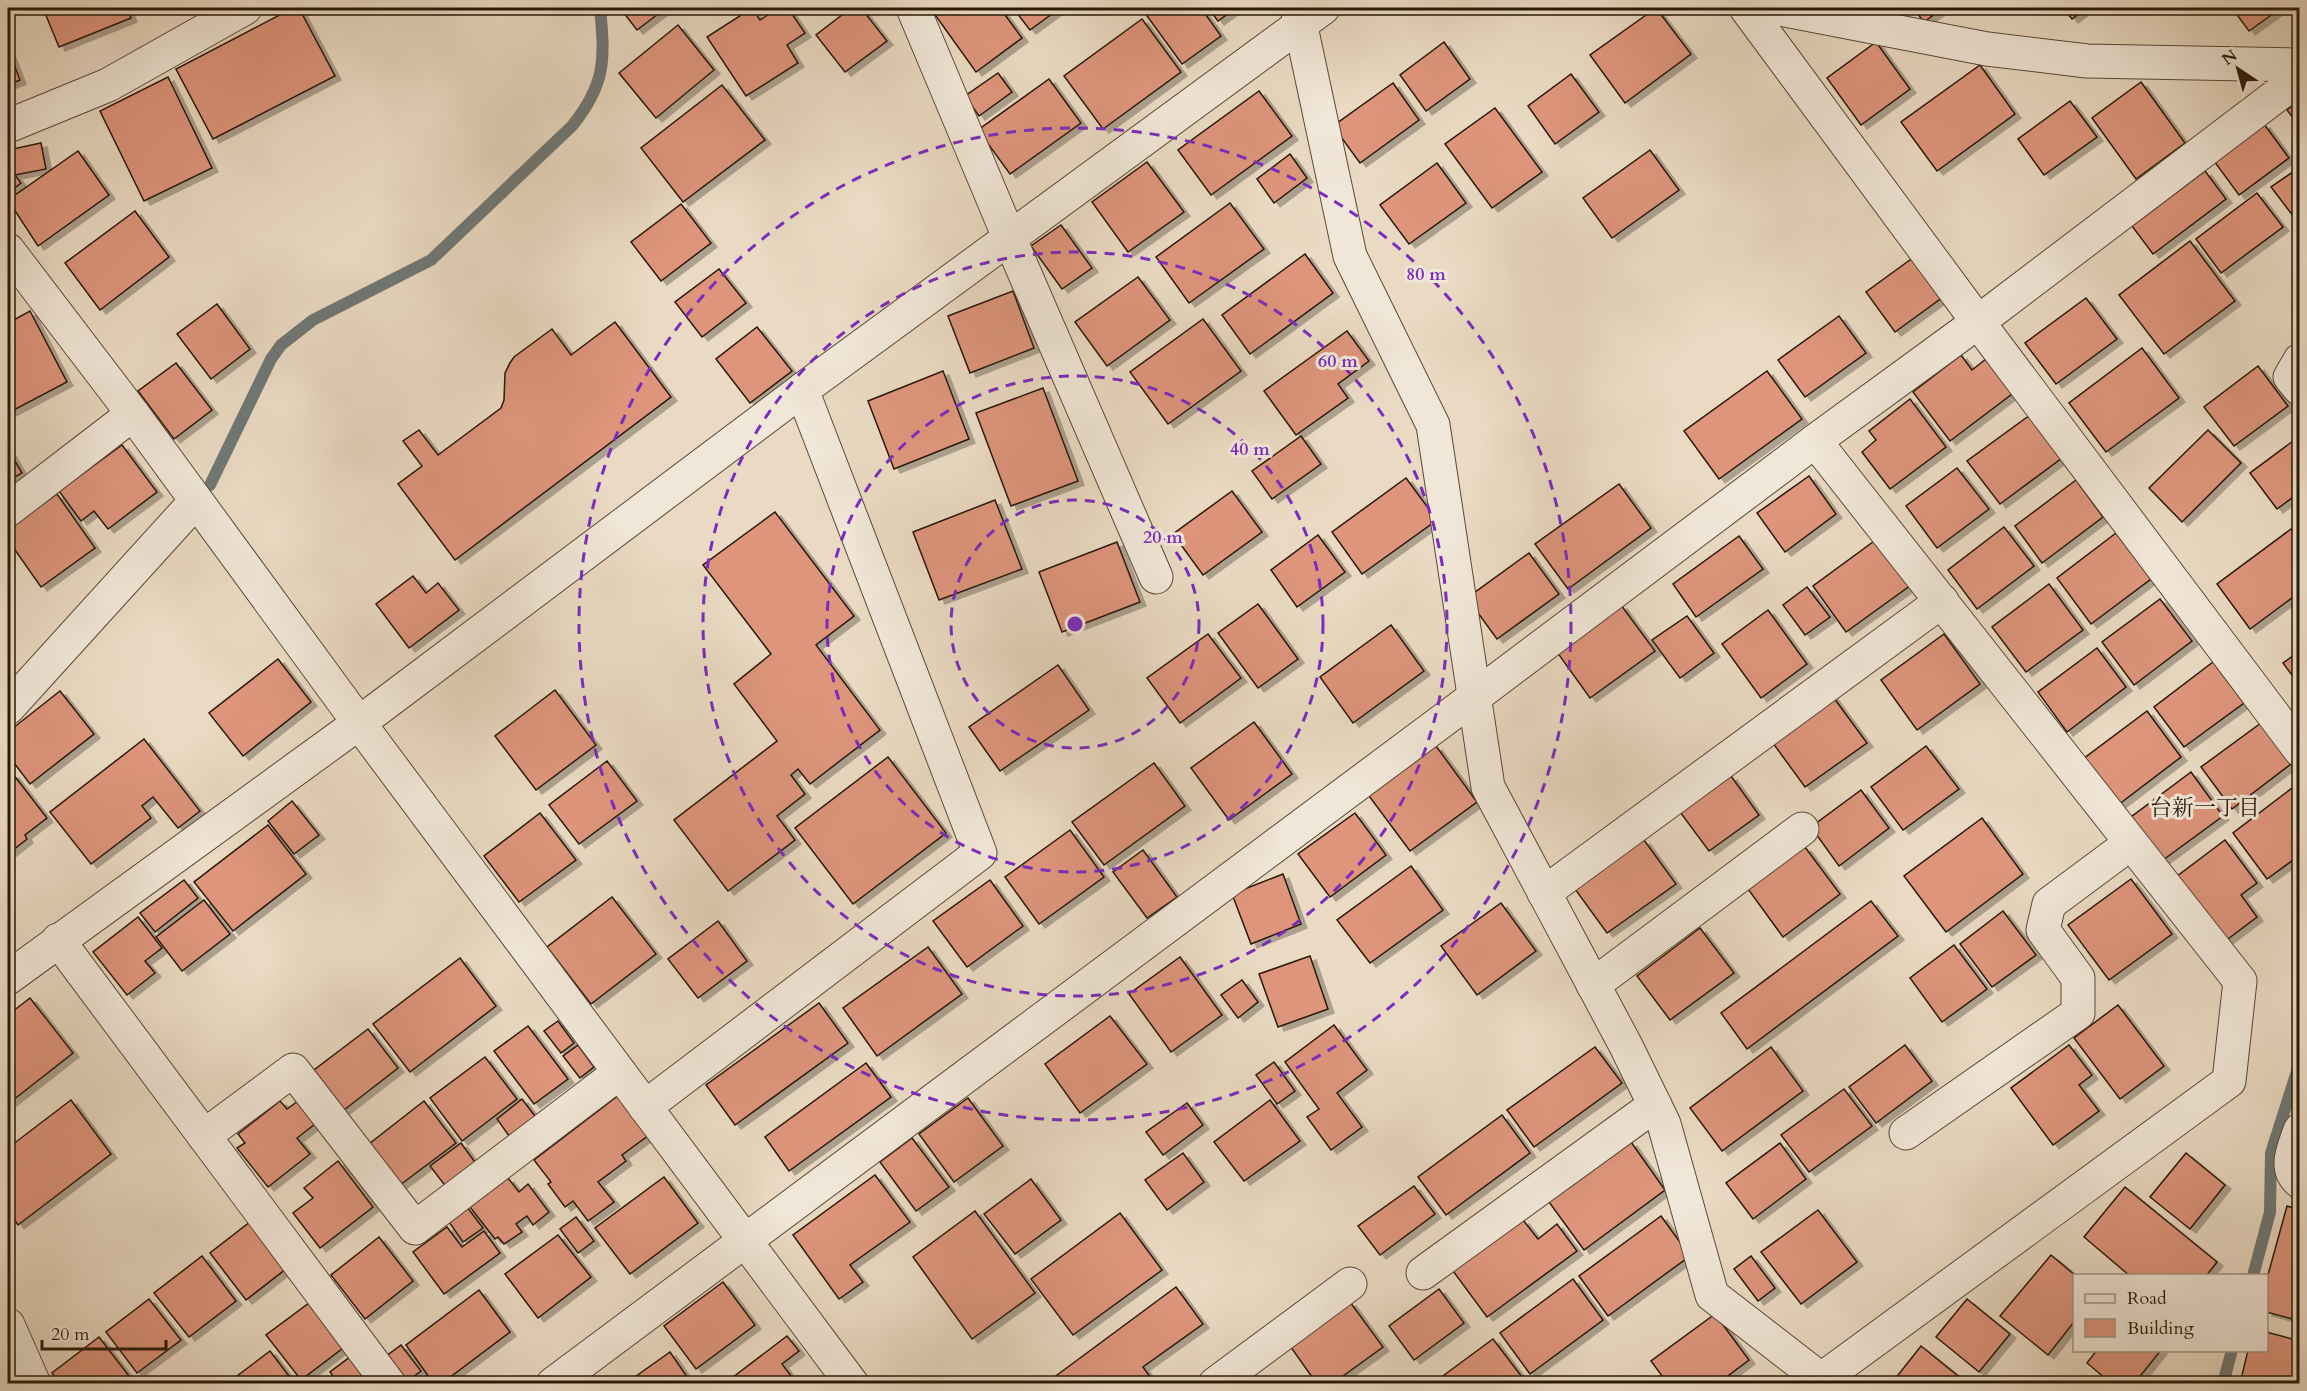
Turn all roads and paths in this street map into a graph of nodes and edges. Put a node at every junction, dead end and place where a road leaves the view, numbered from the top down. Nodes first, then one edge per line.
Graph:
1 (245, 8) edge
2 (913, 8) edge
3 (1746, 8) edge
4 (1774, 8) edge
5 (1307, 13) edge
6 (2300, 65) edge
7 (2300, 73) edge
8 (8, 126) edge
9 (1009, 237) junction
10 (8, 250) edge
11 (1978, 322) junction
12 (2300, 360) edge
13 (2300, 389) edge
14 (802, 390) junction
15 (133, 414) junction
16 (1815, 441) junction
17 (196, 501) junction
18 (8, 510) edge
19 (1156, 577) dead end
20 (1942, 601) junction
21 (1473, 698) junction
22 (8, 708) edge
23 (359, 723) junction
24 (2300, 750) edge
25 (1802, 829) dead end
26 (2131, 843) junction
27 (1544, 893) junction
28 (58, 940) junction
29 (8, 978) edge
30 (1593, 985) junction
31 (619, 1073) junction
32 (1655, 1105) junction
33 (645, 1107) junction
34 (2300, 1130) edge
35 (1906, 1133) dead end
36 (204, 1136) junction
37 (2300, 1182) edge
38 (745, 1241) junction
39 (1423, 1273) dead end
40 (1350, 1284) dead end
41 (8, 1325) edge
42 (1821, 1382) edge
43 (34, 1383) edge
44 (389, 1383) edge
45 (553, 1383) edge
46 (852, 1383) edge
47 (1215, 1383) edge

1 - 8 street
2 - 9 street
3 - 11 street
4 - 6 street
5 - 9 street
5 - 21 street
7 - 11 street
9 - 14 street
9 - 19 street
10 - 15 street
11 - 16 street
11 - 24 street
12 - 13 street
14 - 23 street
14 - 33 street
15 - 17 street
15 - 18 street
16 - 20 street
16 - 21 street
17 - 22 street
17 - 23 street
20 - 26 street
20 - 27 street
21 - 27 street
21 - 38 street
23 - 28 street
23 - 31 street
25 - 30 street
26 - 35 street
26 - 42 street
27 - 30 street
28 - 29 street
28 - 36 street
30 - 32 street
31 - 33 street
31 - 36 street
32 - 39 street
32 - 42 street
33 - 38 street
34 - 37 street
36 - 44 street
38 - 45 street
38 - 46 street
40 - 47 street
41 - 43 street

